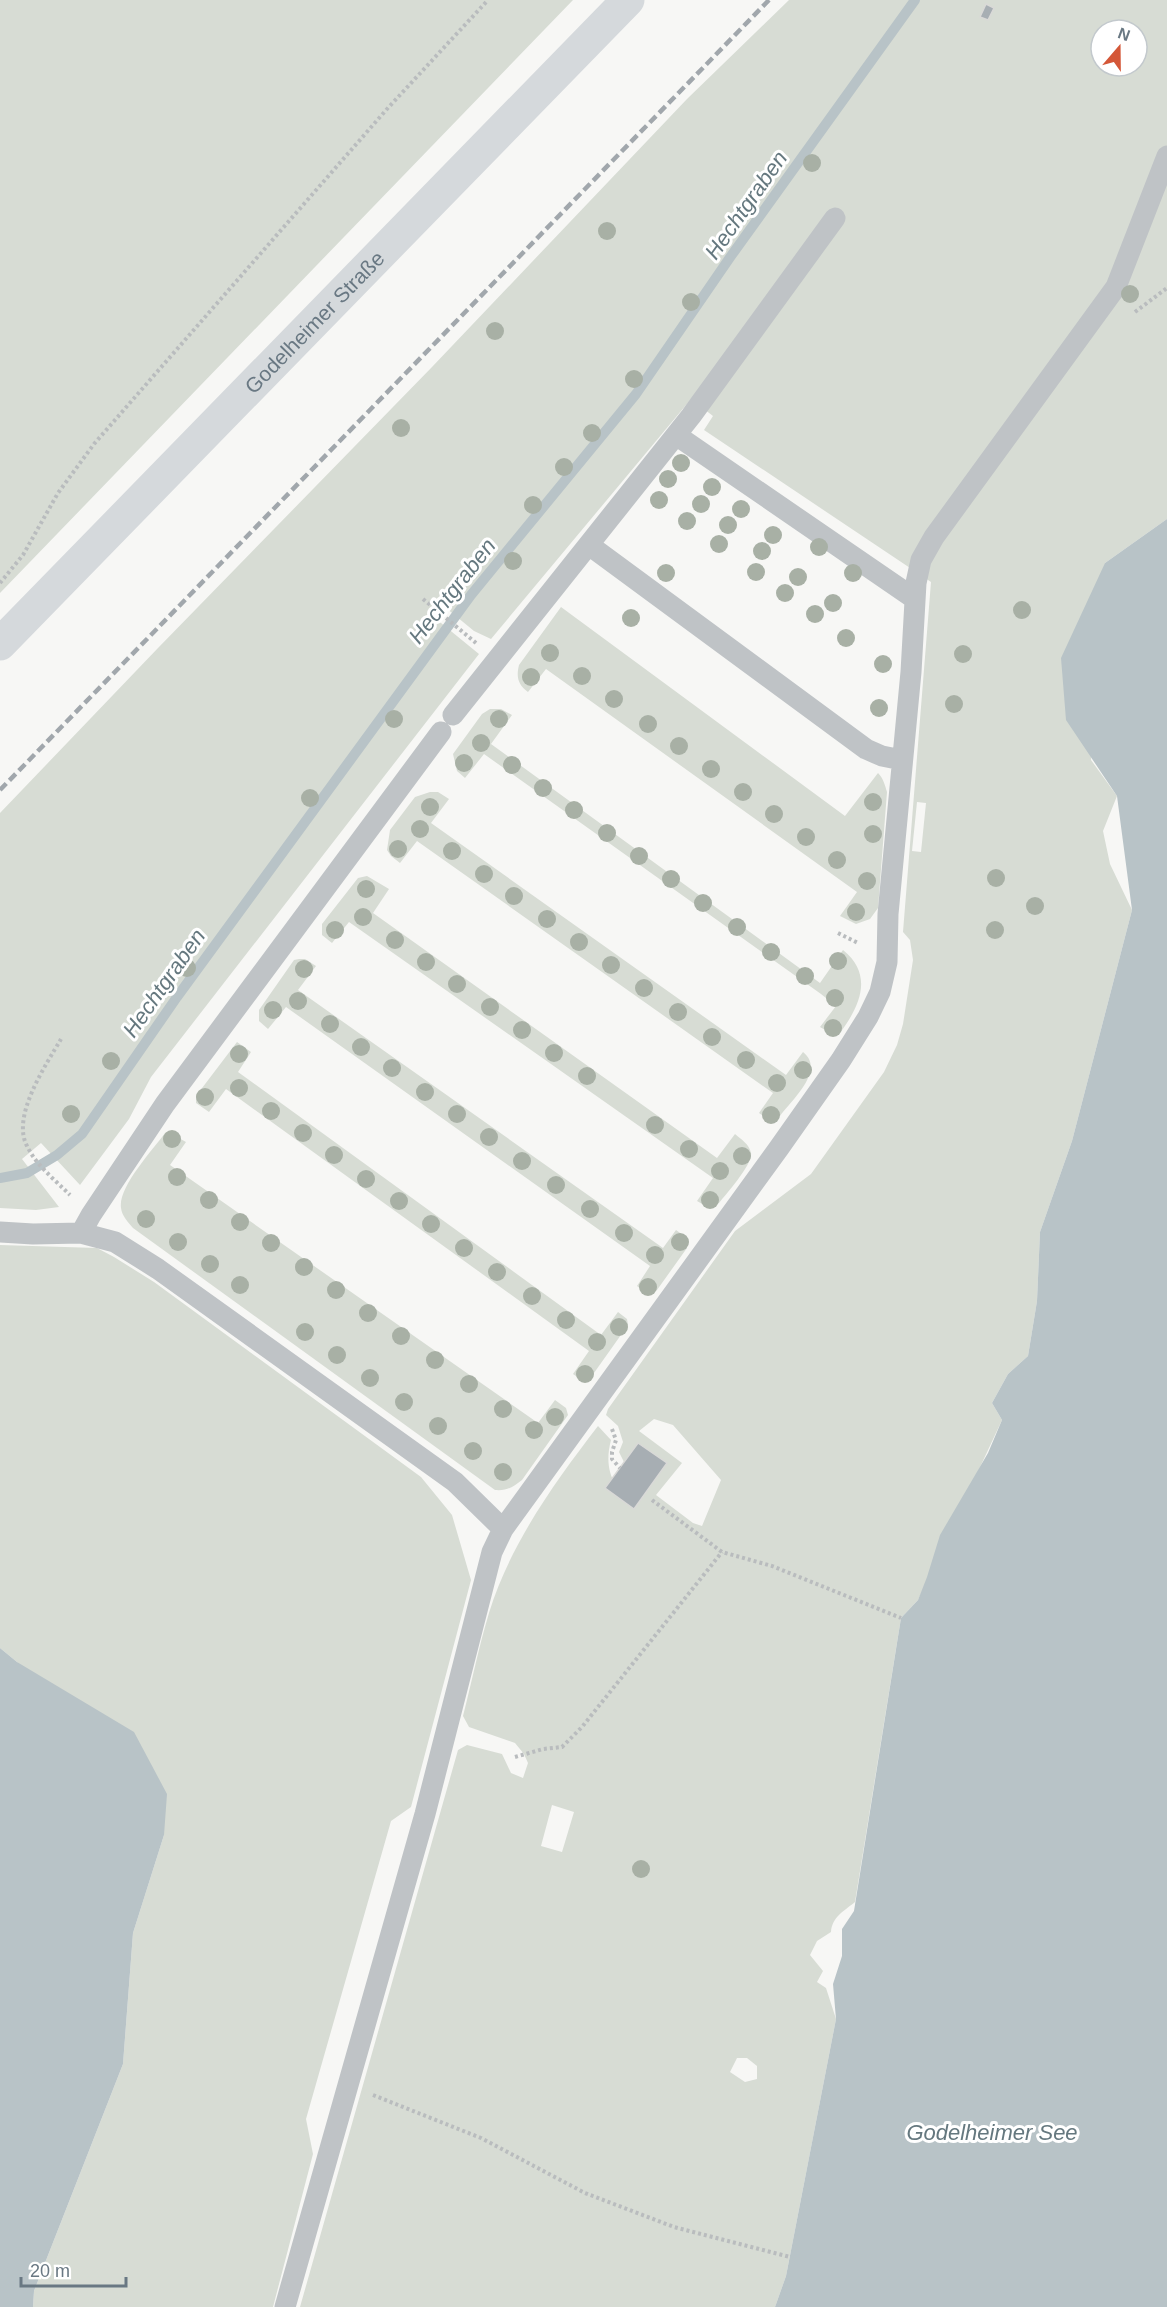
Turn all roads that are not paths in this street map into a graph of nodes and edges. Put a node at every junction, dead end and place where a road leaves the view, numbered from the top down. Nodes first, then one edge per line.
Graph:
1 (628, 0) edge
2 (1167, 156) edge
3 (836, 218) dead end
4 (676, 435) junction
5 (590, 545) junction
6 (915, 599) junction
7 (0, 644) edge
8 (902, 760) junction
9 (0, 1232) edge
10 (81, 1233) junction
11 (503, 1528) junction
12 (285, 2307) edge

1 - 7 main road, Godelheimer Straße
2 - 6 lane
3 - 4 lane
4 - 5 lane
4 - 6 lane
5 - 8 lane
5 - 10 lane
6 - 8 lane
8 - 11 lane
9 - 10 lane
10 - 11 lane
11 - 12 lane

